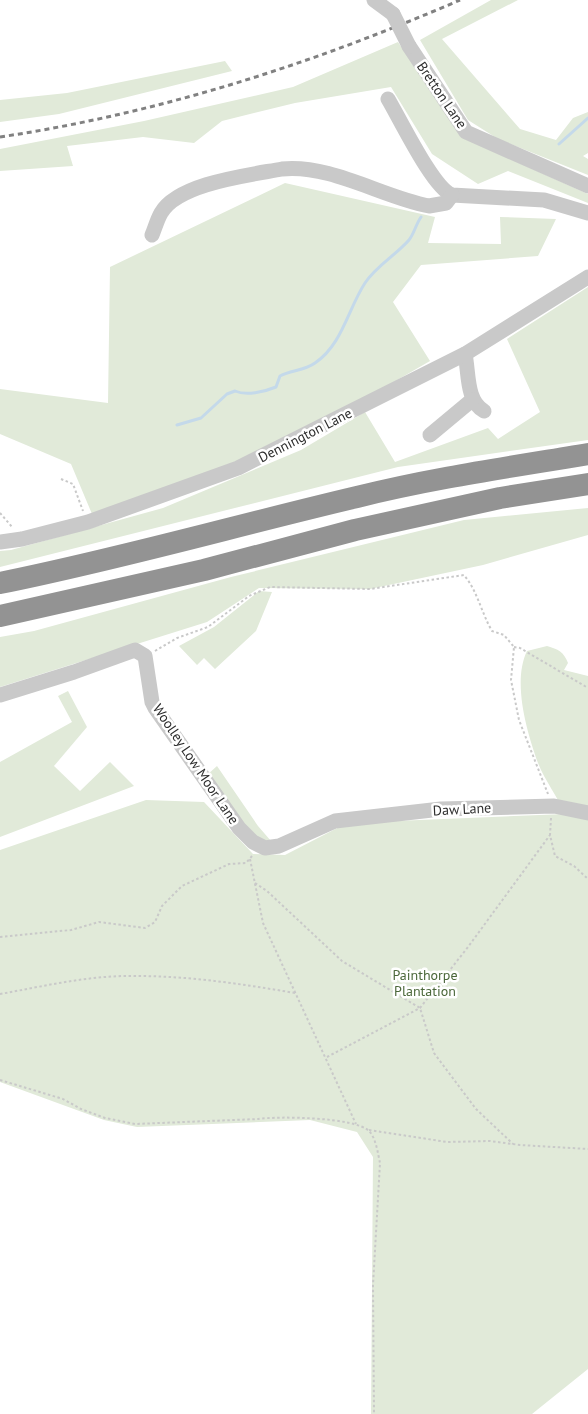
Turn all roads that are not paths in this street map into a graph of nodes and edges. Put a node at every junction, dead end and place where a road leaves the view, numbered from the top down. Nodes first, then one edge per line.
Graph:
1 (374, 0) edge
2 (388, 99) dead end
3 (588, 186) edge
4 (452, 195) junction
5 (588, 213) edge
6 (152, 235) dead end
7 (588, 277) edge
8 (465, 354) junction
9 (472, 400) junction
10 (484, 411) dead end
11 (430, 435) dead end
12 (588, 454) edge
13 (588, 484) edge
14 (0, 542) edge
15 (0, 582) edge
16 (0, 616) edge
17 (0, 695) edge
18 (588, 813) edge
19 (335, 821) joint

1 - 3 street, Bretton Lane, bridge
2 - 4 street
4 - 5 street
4 - 6 street
7 - 8 street, Dennington Lane
8 - 9 street
8 - 14 street, Dennington Lane
9 - 10 street
9 - 11 street
12 - 15 highway
13 - 16 highway
17 - 19 street, Woolley Low Moor Lane
18 - 19 street, Daw Lane

